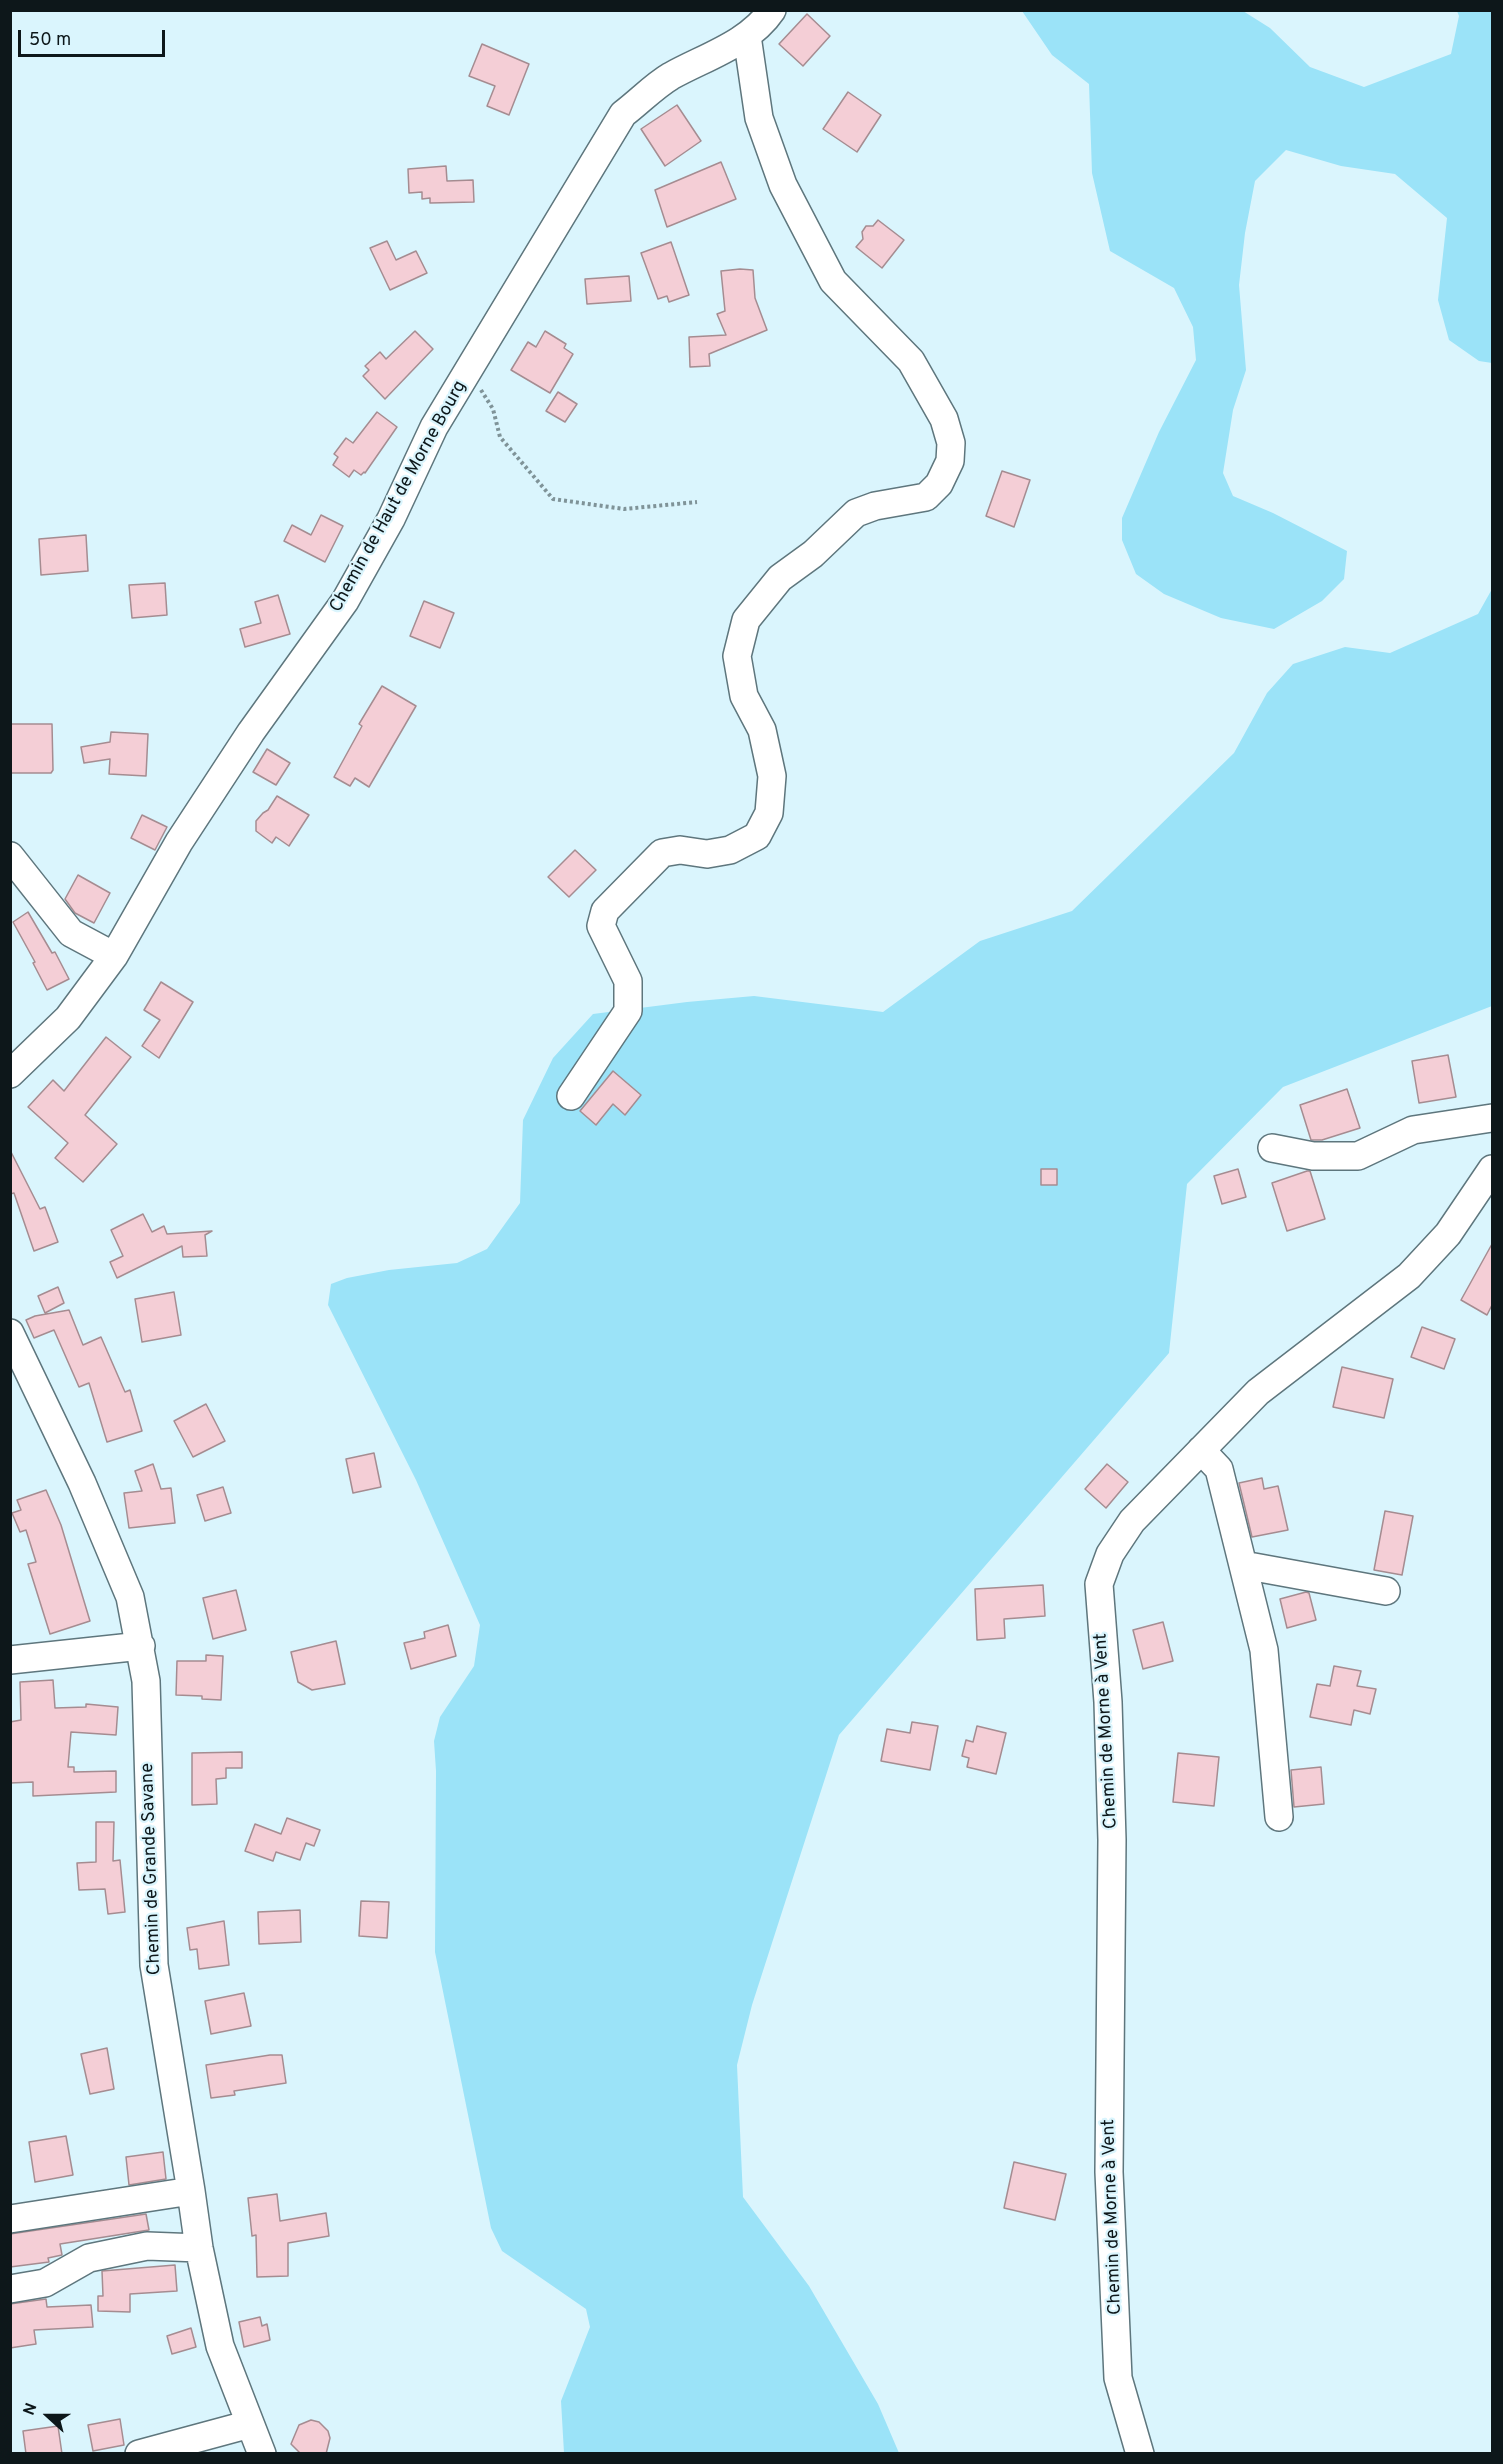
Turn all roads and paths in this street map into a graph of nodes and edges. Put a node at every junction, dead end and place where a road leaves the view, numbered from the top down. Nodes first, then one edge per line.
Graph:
1 (771, 10) edge
2 (747, 36) junction
3 (466, 375) junction
4 (697, 502) dead end
5 (10, 856) edge
6 (114, 956) junction
7 (13, 1066) edge
8 (571, 1096) dead end
9 (1492, 1118) edge
10 (1272, 1148) dead end
11 (1492, 1169) edge
12 (10, 1334) edge
13 (1201, 1450) junction
14 (1243, 1565) junction
15 (1386, 1591) dead end
16 (141, 1646) junction
17 (10, 1660) edge
18 (1279, 1817) dead end
19 (192, 2191) junction
20 (10, 2219) edge
21 (199, 2248) junction
22 (10, 2289) edge
23 (250, 2424) junction
24 (139, 2454) edge
25 (262, 2454) edge
26 (1140, 2454) edge

1 - 2 street, Chemin de Haut de Morne Bourg
2 - 3 street, Chemin de Haut de Morne Bourg
2 - 8 street
3 - 4 path
3 - 6 street, Chemin de Haut de Morne Bourg
5 - 6 street
6 - 7 street, Chemin de Haut de Morne Bourg
9 - 10 street
11 - 13 street, Chemin de Morne à Vent
12 - 16 street, Chemin de Grande Savane
13 - 14 street
13 - 26 street, Chemin de Morne à Vent
14 - 15 street
14 - 18 street
16 - 17 street
16 - 19 street, Chemin de Grande Savane
19 - 20 street
19 - 21 street, Chemin de Grande Savane
21 - 22 street
21 - 23 street, Chemin de Grande Savane
23 - 24 street
23 - 25 street, Chemin de Grande Savane

